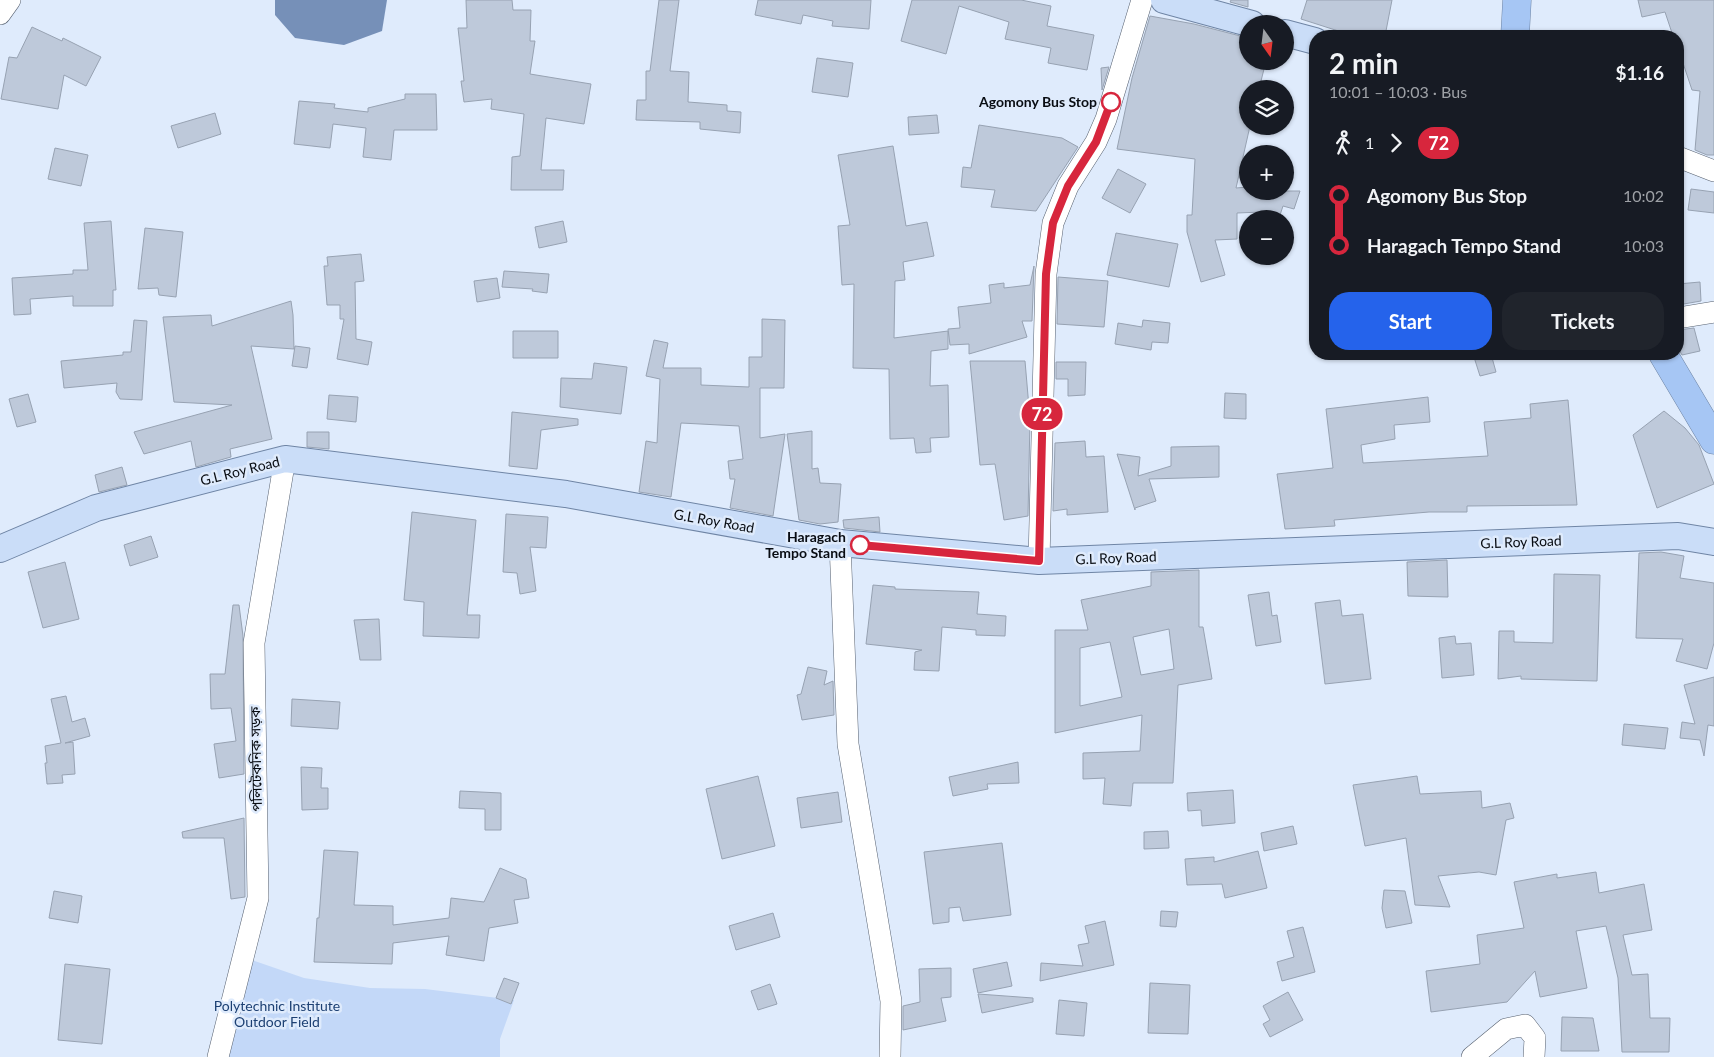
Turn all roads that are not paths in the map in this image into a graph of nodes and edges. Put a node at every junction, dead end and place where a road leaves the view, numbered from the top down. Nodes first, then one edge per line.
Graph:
1 (10, 0) edge
2 (1142, 0) edge
3 (1164, 0) edge
4 (1517, 0) edge
5 (0, 14) edge
6 (1239, 20) edge
7 (1515, 30) edge
8 (1294, 35) edge
9 (1309, 39) edge
10 (1684, 159) edge
11 (1714, 171) edge
12 (1714, 312) edge
13 (1684, 317) edge
14 (1667, 360) edge
15 (1714, 440) edge
16 (285, 459) junction
17 (1714, 542) edge
18 (840, 543) junction
19 (0, 549) edge
20 (1039, 561) junction
21 (218, 1057) edge
22 (890, 1057) edge
23 (1472, 1057) edge
24 (1534, 1057) edge

1 - 5 street
2 - 20 street
3 - 6 main road
4 - 7 highway
8 - 9 main road
10 - 11 street
12 - 13 street
14 - 15 highway
16 - 18 main road, G.L Roy Road
16 - 19 main road, G.L Roy Road
16 - 21 street, পলিটেকনিক সড়ক
17 - 20 main road, G.L Roy Road
18 - 20 main road, G.L Roy Road
18 - 22 street
23 - 24 street

